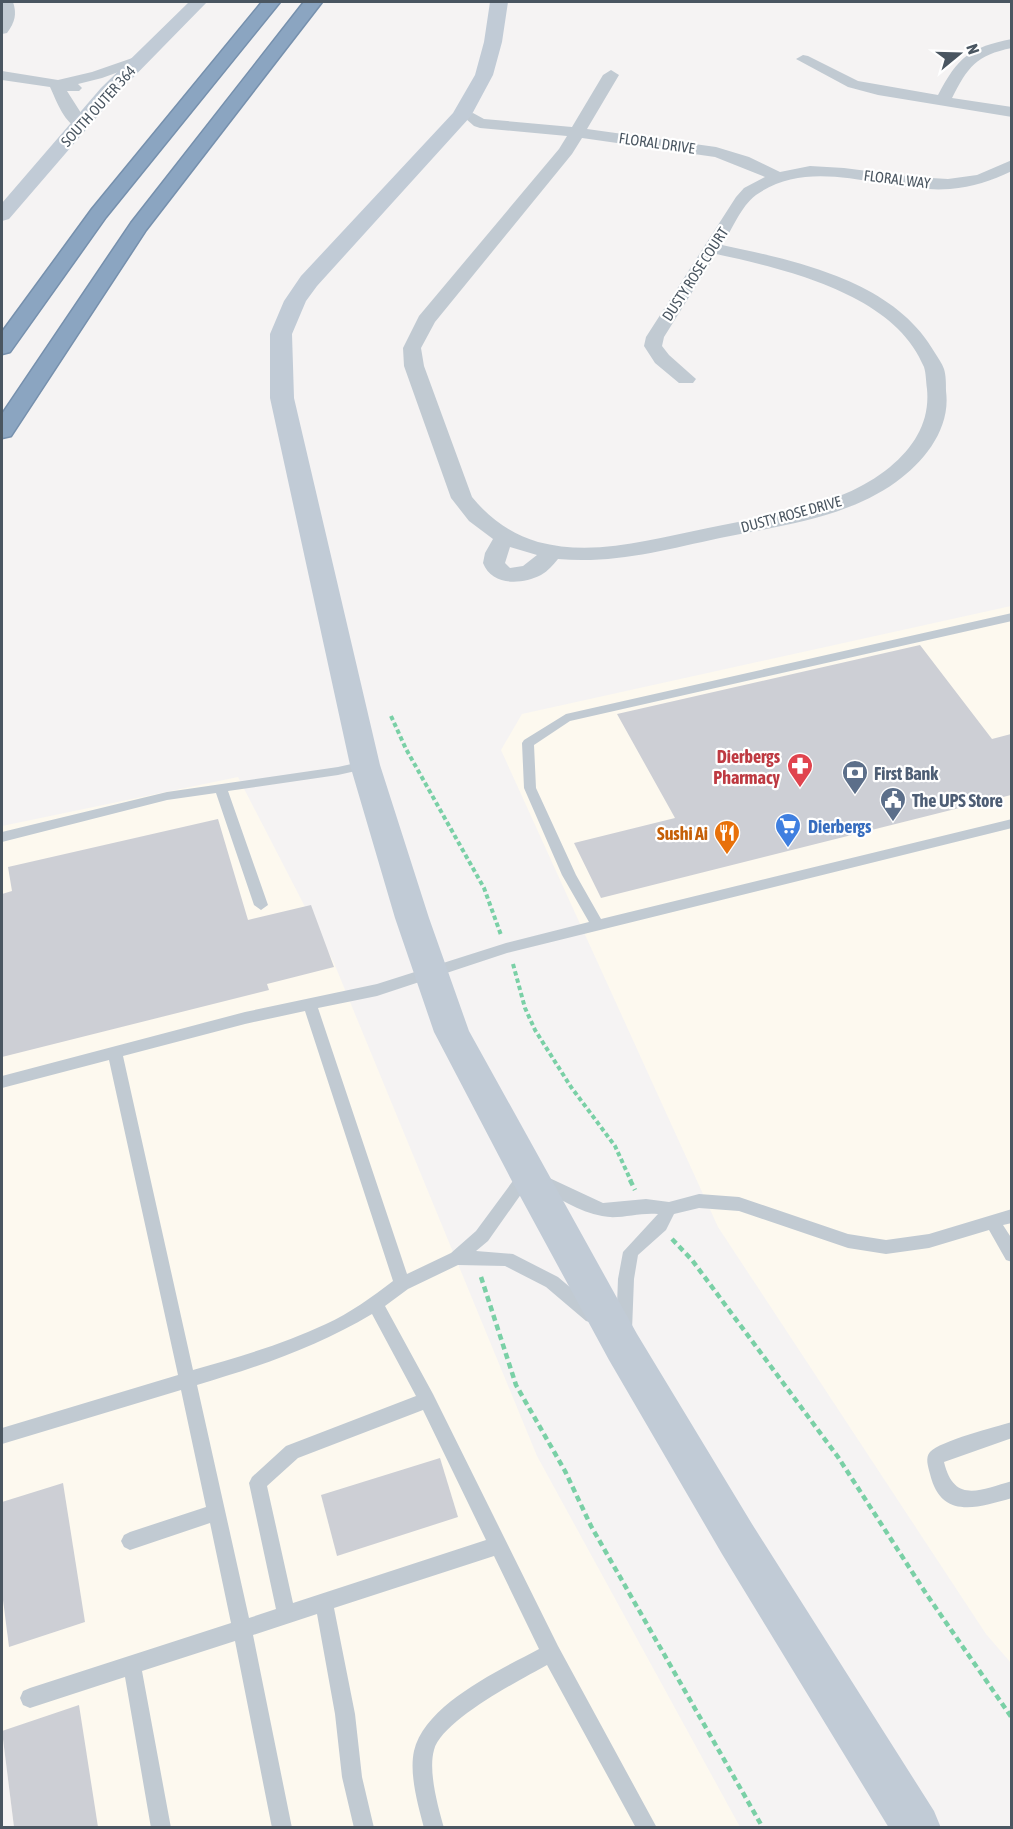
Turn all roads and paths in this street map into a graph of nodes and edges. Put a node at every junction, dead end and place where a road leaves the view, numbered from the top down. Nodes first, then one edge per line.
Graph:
1 (6, 2) edge
2 (12, 2) edge
3 (198, 2) edge
4 (271, 2) edge
5 (313, 2) edge
6 (499, 2) edge
7 (2, 3) edge
8 (2, 30) edge
9 (1011, 43) edge
10 (141, 59) junction
11 (803, 59) dead end
12 (611, 75) dead end
13 (2, 76) edge
14 (2, 84) edge
15 (55, 85) junction
16 (108, 92) junction
17 (943, 101) junction
18 (1011, 112) edge
19 (467, 117) junction
20 (80, 124) junction
21 (579, 132) junction
22 (1011, 165) edge
23 (779, 178) junction
24 (2, 215) edge
25 (712, 248) junction
26 (2, 347) edge
27 (686, 379) dead end
28 (2, 431) edge
29 (505, 537) junction
30 (553, 552) junction
31 (1011, 617) edge
32 (365, 765) junction
33 (220, 789) junction
34 (1011, 823) edge
35 (2, 837) edge
36 (261, 905) dead end
37 (597, 925) junction
38 (431, 971) junction
39 (310, 1004) junction
40 (115, 1052) junction
41 (2, 1082) edge
42 (527, 1174) junction
43 (669, 1209) junction
44 (1011, 1216) edge
45 (993, 1222) junction
46 (1011, 1255) edge
47 (457, 1258) junction
48 (402, 1284) junction
49 (375, 1304) junction
50 (623, 1347) junction
51 (188, 1381) junction
52 (427, 1400) junction
53 (1011, 1430) edge
54 (2, 1436) edge
55 (1011, 1489) edge
56 (217, 1512) junction
57 (130, 1541) dead end
58 (497, 1546) junction
59 (324, 1602) junction
60 (286, 1614) junction
61 (242, 1629) junction
62 (551, 1653) junction
63 (132, 1665) junction
64 (30, 1698) dead end
65 (161, 1827) edge
66 (282, 1827) edge
67 (364, 1827) edge
68 (434, 1827) edge
69 (647, 1827) edge
70 (763, 1827) edge
71 (917, 1827) edge

1 - 2 street
1 - 7 street
1 - 8 street
3 - 10 main road, SOUTH OUTER 364
4 - 26 highway
5 - 28 highway
6 - 19 main road
9 - 17 street
10 - 15 street
10 - 16 main road, SOUTH OUTER 364
11 - 17 street
12 - 21 street, DUSTY ROSE DRIVE
13 - 15 street
14 - 15 street
15 - 16 street
15 - 20 street
16 - 20 main road, SOUTH OUTER 364
17 - 18 street
19 - 21 street, FLORAL DRIVE
19 - 32 main road
20 - 24 main road, SOUTH OUTER 364
21 - 23 street, FLORAL DRIVE
21 - 29 street, DUSTY ROSE DRIVE
22 - 23 street, FLORAL WAY
23 - 25 street, DUSTY ROSE COURT
25 - 27 street, DUSTY ROSE COURT
25 - 30 street, DUSTY ROSE DRIVE
29 - 30 street, DUSTY ROSE DRIVE
29 - 30 street
31 - 37 lane
32 - 33 lane
32 - 38 main road
33 - 35 lane
33 - 36 lane
34 - 37 lane
37 - 38 lane
38 - 39 lane
38 - 42 main road
39 - 40 lane
39 - 48 lane
40 - 41 lane
40 - 51 lane
42 - 43 lane
42 - 47 lane
42 - 50 main road
43 - 45 lane
43 - 50 lane
44 - 45 lane
45 - 46 lane
47 - 48 lane
47 - 50 lane
47 - 70 path
48 - 49 lane
49 - 51 lane
49 - 52 lane
50 - 71 main road
51 - 54 lane
51 - 56 lane
52 - 58 lane
52 - 60 lane
53 - 55 lane
56 - 57 lane
56 - 61 lane
58 - 59 lane
58 - 62 lane
59 - 60 lane
59 - 67 lane
60 - 61 lane
61 - 63 lane
61 - 66 lane
62 - 68 lane
62 - 69 lane
63 - 64 lane
63 - 65 lane

